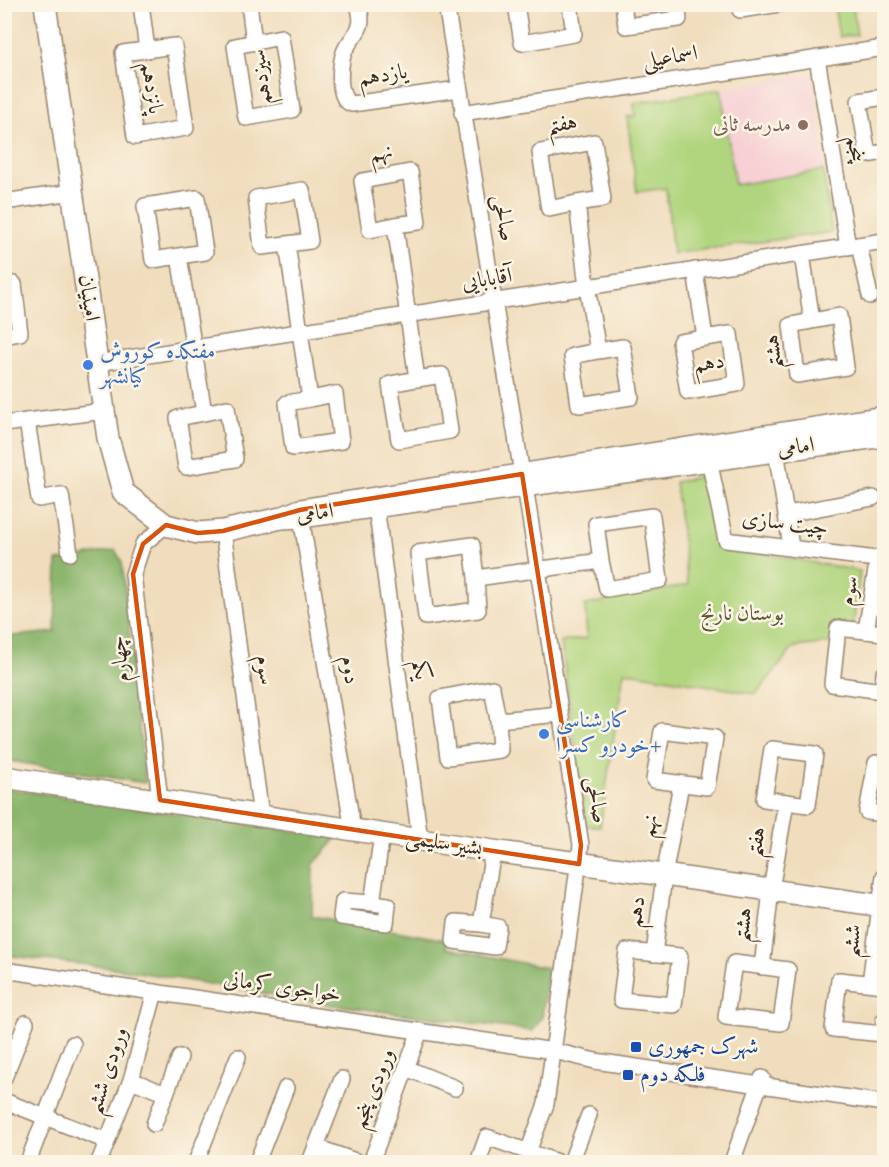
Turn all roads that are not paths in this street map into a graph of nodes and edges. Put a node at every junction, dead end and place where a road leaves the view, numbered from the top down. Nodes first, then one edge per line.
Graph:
1 (45, 4) edge
2 (141, 4) edge
3 (249, 4) edge
4 (358, 4) edge
5 (446, 4) edge
6 (516, 4) edge
7 (570, 4) edge
8 (623, 4) edge
9 (676, 4) edge
10 (739, 4) edge
11 (780, 4) edge
12 (254, 42) junction
13 (885, 48) edge
14 (147, 50) junction
15 (817, 58) junction
16 (459, 89) junction
17 (885, 97) edge
18 (462, 113) junction
19 (885, 152) edge
20 (72, 192) junction
21 (4, 202) edge
22 (577, 203) junction
23 (395, 225) junction
24 (885, 241) edge
25 (287, 244) junction
26 (854, 246) junction
27 (802, 254) junction
28 (179, 256) junction
29 (695, 270) junction
30 (4, 285) edge
31 (587, 287) junction
32 (870, 296) dead end
33 (494, 301) junction
34 (407, 315) junction
35 (812, 321) junction
36 (300, 331) junction
37 (4, 336) edge
38 (705, 338) junction
39 (194, 348) junction
40 (598, 351) junction
41 (97, 363) junction
42 (417, 379) junction
43 (310, 399) junction
44 (104, 411) junction
45 (204, 413) junction
46 (885, 417) edge
47 (27, 421) junction
48 (4, 423) edge
49 (885, 436) edge
50 (776, 450) junction
51 (709, 460) junction
52 (523, 480) junction
53 (873, 498) dead end
54 (376, 506) junction
55 (787, 514) junction
56 (291, 518) junction
57 (166, 525) junction
58 (223, 531) junction
59 (791, 547) junction
60 (70, 553) dead end
61 (881, 559) edge
62 (601, 561) junction
63 (538, 570) junction
64 (476, 578) junction
65 (866, 631) junction
66 (885, 633) edge
67 (885, 674) edge
68 (560, 714) junction
69 (498, 720) junction
70 (885, 765) edge
71 (4, 777) edge
72 (681, 784) junction
73 (160, 800) junction
74 (786, 802) junction
75 (885, 814) edge
76 (261, 816) junction
77 (353, 830) junction
78 (382, 834) junction
79 (420, 840) junction
80 (493, 851) junction
81 (579, 864) junction
82 (663, 876) junction
83 (885, 876) edge
84 (771, 890) junction
85 (372, 903) dead end
86 (882, 905) edge
87 (481, 924) dead end
88 (654, 954) junction
89 (762, 967) junction
90 (4, 970) edge
91 (877, 984) edge
92 (155, 992) junction
93 (885, 1020) edge
94 (26, 1023) dead end
95 (420, 1031) junction
96 (73, 1044) dead end
97 (554, 1051) junction
98 (238, 1057) dead end
99 (180, 1058) dead end
100 (406, 1068) junction
101 (4, 1078) edge
102 (342, 1079) dead end
103 (131, 1080) junction
104 (761, 1081) junction
105 (286, 1088) dead end
106 (455, 1088) dead end
107 (165, 1094) junction
108 (885, 1094) edge
109 (4, 1101) edge
110 (885, 1103) edge
111 (589, 1115) dead end
112 (45, 1117) junction
113 (154, 1124) dead end
114 (107, 1141) junction
115 (316, 1147) junction
116 (528, 1152) junction
117 (28, 1162) edge
118 (99, 1162) edge
119 (196, 1162) edge
120 (257, 1162) edge
121 (310, 1162) edge
122 (358, 1162) edge
123 (370, 1162) edge
124 (478, 1162) edge
125 (557, 1162) edge
126 (571, 1162) edge
127 (732, 1162) edge

1 - 20 main road, امینیان
2 - 14 street, پانزدهم
3 - 12 street, سیزدهم
4 - 16 street, یازدهم
5 - 16 street, صالحی
6 - 7 street
8 - 9 street
10 - 11 street
12 - 12 street, سیزدهم
13 - 15 street, اسماعیلی
14 - 14 street, پانزدهم
15 - 18 street, اسماعیلی
15 - 26 street, پنجم
16 - 18 street, صالحی
17 - 19 street
18 - 33 street, صالحی
20 - 21 street
20 - 41 main road, امینیان
22 - 22 street, هفتم
22 - 31 street
23 - 23 street, نهم
23 - 34 street
24 - 26 street, آقابابایی
25 - 25 street
25 - 36 street
26 - 27 street, آقابابایی
26 - 32 street
27 - 29 street, آقابابایی
27 - 35 street, هشتم
28 - 28 street
28 - 39 street
29 - 31 street, آقابابایی
29 - 38 street, دهم
30 - 37 street
31 - 33 street, آقابابایی
31 - 40 street
33 - 34 street, آقابابایی
33 - 52 street, صالحی
34 - 36 street, آقابابایی
34 - 42 street
35 - 35 street, هشتم
36 - 39 street, آقابابایی
36 - 43 street
38 - 38 street, دهم
39 - 41 street, آقابابایی
39 - 45 street
40 - 40 street
41 - 44 main road, امینیان
42 - 42 street
43 - 43 street
44 - 47 street
44 - 57 main road, امینیان
45 - 45 street
46 - 52 main road, امامی
47 - 48 street
47 - 60 street
49 - 50 main road, امامی
50 - 51 main road, امامی
50 - 55 street
51 - 52 main road, امامی
51 - 59 street, چیت سازی
52 - 54 main road, امامی
52 - 56 main road, امامی
52 - 63 street, صالحی
53 - 55 street
54 - 56 main road, امامی
54 - 79 street, یکم
55 - 59 street
56 - 58 main road, امینیان
56 - 77 street, دوم
57 - 58 main road, امینیان
57 - 73 street, چهارم
58 - 76 street, سوم
59 - 61 street, چیت سازی
61 - 65 street, سوم
62 - 62 street
62 - 63 street
63 - 64 street
63 - 68 street, صالحی
64 - 64 street
65 - 66 street
65 - 67 street
68 - 69 street
68 - 81 street, صالحی
69 - 69 street
70 - 75 street
71 - 73 main road, بشیر سلیمی
72 - 72 street
72 - 82 street, نهم
73 - 76 main road, بشیر سلیمی
74 - 74 street
74 - 84 street, هفتم
76 - 77 main road, بشیر سلیمی
77 - 78 main road, بشیر سلیمی
78 - 79 main road, بشیر سلیمی
78 - 85 street
79 - 80 main road, بشیر سلیمی
80 - 81 main road, بشیر سلیمی
80 - 87 street
81 - 82 main road, بشیر سلیمی
81 - 97 street, صالحی
82 - 84 main road, بشیر سلیمی
82 - 88 street, دهم
83 - 86 street
84 - 86 main road, بشیر سلیمی
84 - 89 street, هشتم
86 - 91 street, ششم
88 - 88 street
89 - 89 street
90 - 92 street, خواجوی کرمانی
91 - 93 street
92 - 95 street, خواجوی کرمانی
92 - 103 street, ورودی ششم
94 - 101 street
95 - 97 street, خواجوی کرمانی
95 - 100 street, ورودی پنجم
96 - 112 street
97 - 104 street, خواجوی کرمانی
97 - 116 street, صالحی
98 - 119 street
99 - 107 street
100 - 106 street
100 - 123 street, ورودی پنجم
102 - 115 street
103 - 107 street
103 - 114 street, ورودی ششم
104 - 108 street, خواجوی کرمانی
104 - 110 street, خواجوی کرمانی
104 - 127 street
105 - 120 street
107 - 113 street
109 - 112 street
111 - 126 street
112 - 114 street
112 - 117 street
114 - 118 street, ورودی ششم
115 - 121 street
115 - 122 street
116 - 124 street
116 - 125 street

